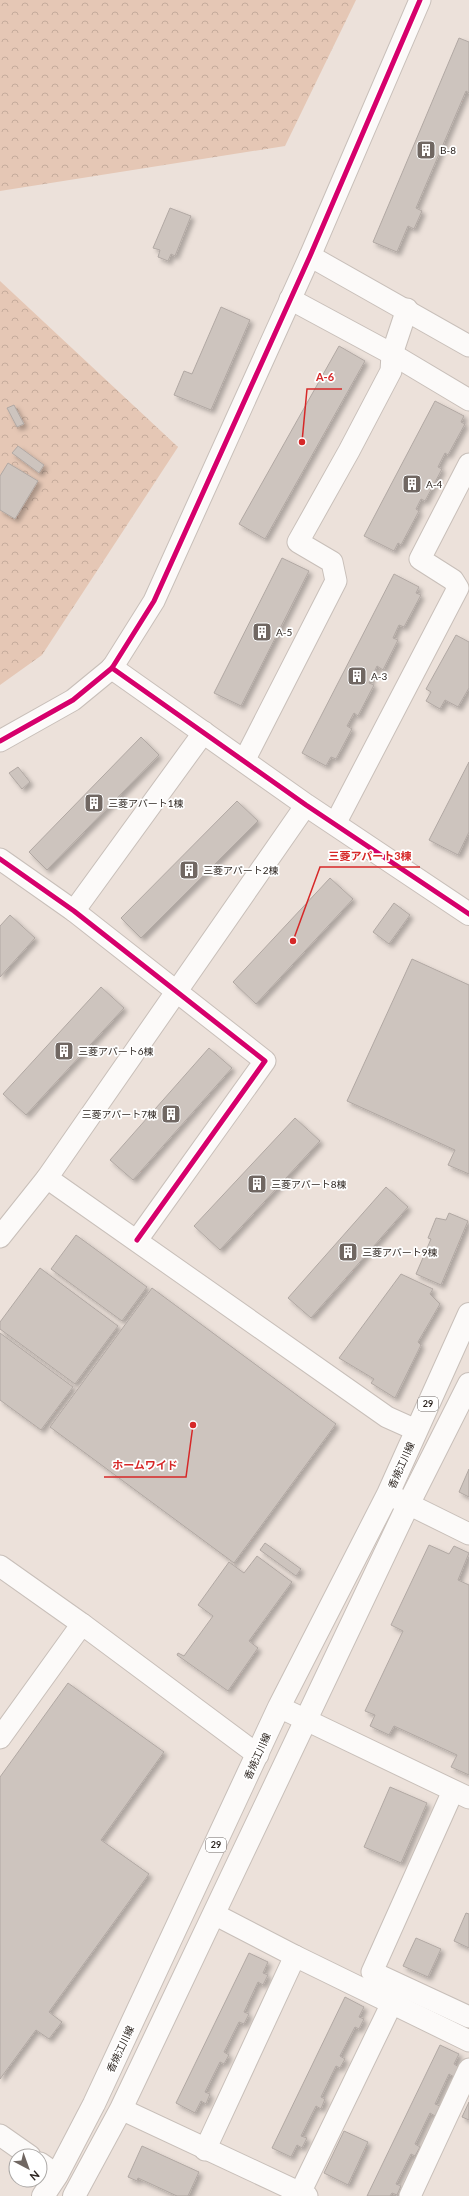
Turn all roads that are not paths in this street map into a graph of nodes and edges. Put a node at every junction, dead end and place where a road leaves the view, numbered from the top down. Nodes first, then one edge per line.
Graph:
1 (420, 0) edge
2 (310, 256) junction
3 (290, 299) junction
4 (407, 310) junction
5 (469, 346) edge
6 (392, 354) junction
7 (469, 400) edge
8 (469, 464) edge
9 (112, 668) junction
10 (204, 732) junction
11 (0, 742) edge
12 (244, 761) junction
13 (306, 805) junction
14 (335, 824) junction
15 (0, 860) edge
16 (74, 911) junction
17 (469, 914) edge
18 (176, 991) junction
19 (47, 1178) junction
20 (0, 1237) edge
21 (138, 1240) junction
22 (468, 1318) edge
23 (469, 1384) edge
24 (416, 1430) junction
25 (388, 1494) junction
26 (408, 1505) junction
27 (469, 1534) edge
28 (0, 1566) edge
29 (82, 1624) junction
30 (279, 1707) junction
31 (307, 1719) junction
32 (0, 1738) edge
33 (258, 1755) junction
34 (461, 1795) edge
35 (214, 1914) junction
36 (295, 1956) junction
37 (392, 2003) junction
38 (468, 2013) edge
39 (469, 2041) edge
40 (469, 2069) edge
41 (121, 2109) junction
42 (0, 2135) edge
43 (19, 2148) edge
44 (205, 2150) junction
45 (48, 2169) edge
46 (303, 2194) edge
47 (74, 2196) edge
48 (410, 2196) edge

1 - 2 street
2 - 3 street
2 - 4 street
3 - 6 street
3 - 9 street
4 - 5 street
4 - 6 street
6 - 7 street
6 - 12 street
8 - 14 street
9 - 10 main road
9 - 11 street
10 - 12 main road
10 - 16 street
12 - 13 main road
13 - 14 main road
13 - 18 street
14 - 17 main road
15 - 16 street
16 - 18 street
18 - 19 street
18 - 21 street
19 - 20 street
19 - 21 street
21 - 24 street
22 - 24 main road, 香焼江川線 / 29
23 - 26 main road
24 - 25 main road, 香焼江川線 / 29
25 - 26 street
25 - 30 main road, 香焼江川線 / 29
26 - 27 street
26 - 31 main road
28 - 29 street
29 - 32 street
29 - 33 street
30 - 31 street
30 - 33 main road, 香焼江川線 / 29
31 - 34 street
31 - 35 main road
33 - 45 main road, 香焼江川線 / 29
34 - 38 street
35 - 36 street
35 - 41 main road
36 - 37 street
36 - 44 street
37 - 39 street
37 - 46 street
40 - 48 street
41 - 44 street
41 - 47 main road
42 - 43 street
44 - 46 street

